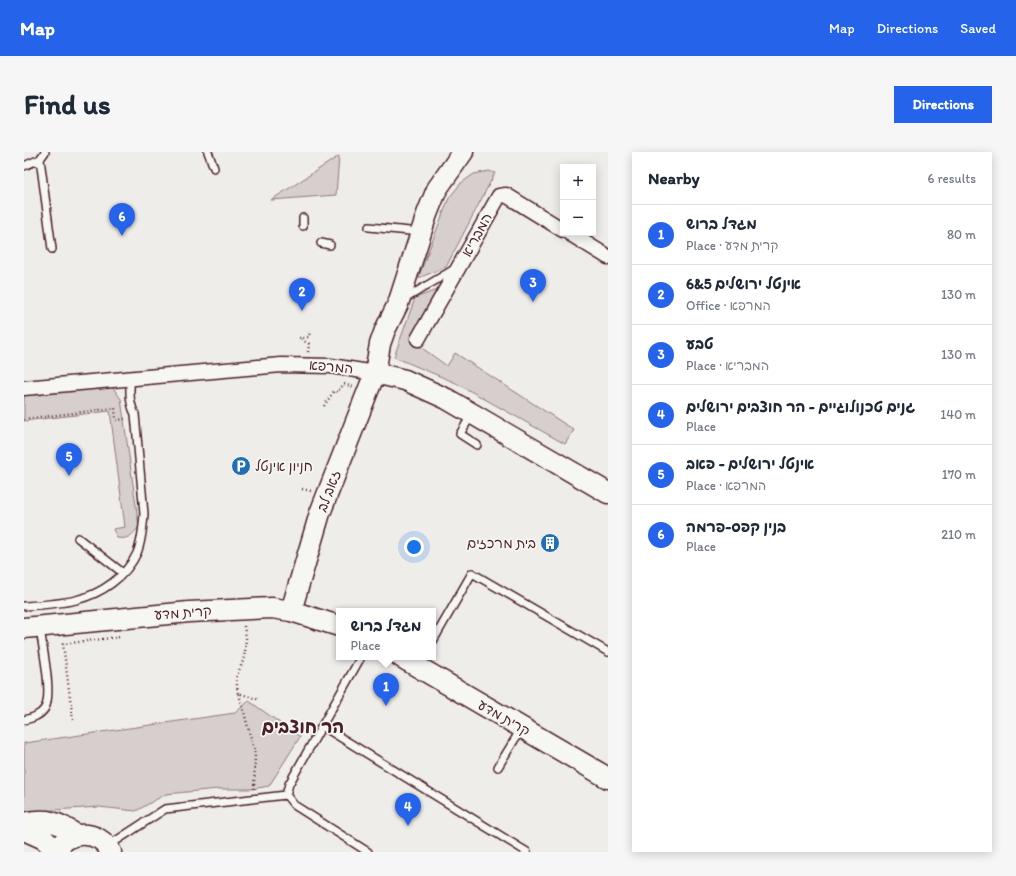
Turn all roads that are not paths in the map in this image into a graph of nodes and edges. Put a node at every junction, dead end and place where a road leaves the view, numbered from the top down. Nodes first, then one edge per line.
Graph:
1 (45, 152) edge
2 (208, 152) edge
3 (463, 152) edge
4 (40, 159) junction
5 (24, 166) edge
6 (214, 168) dead end
7 (303, 218) dead end
8 (303, 226) dead end
9 (369, 227) dead end
10 (560, 228) edge
11 (421, 232) junction
12 (574, 236) edge
13 (321, 243) dead end
14 (330, 245) dead end
15 (52, 249) dead end
16 (608, 257) edge
17 (459, 266) junction
18 (398, 304) junction
19 (418, 339) dead end
20 (375, 372) junction
21 (131, 378) junction
22 (24, 388) edge
23 (473, 413) junction
24 (477, 445) dead end
25 (608, 493) edge
26 (78, 538) dead end
27 (123, 573) junction
28 (24, 606) edge
29 (290, 611) junction
30 (336, 625) edge
31 (32, 628) edge
32 (436, 636) edge
33 (608, 652) edge
34 (359, 660) edge
35 (408, 660) edge
36 (24, 720) edge
37 (322, 726) junction
38 (521, 728) junction
39 (498, 767) dead end
40 (608, 778) edge
41 (286, 795) junction
42 (24, 823) edge
43 (24, 830) edge
44 (76, 835) junction
45 (109, 849) edge
46 (56, 851) edge
47 (368, 852) edge
48 (527, 852) edge

1 - 4 lane
2 - 6 lane
3 - 11 street, זאב לב
4 - 5 lane
4 - 15 lane
7 - 8 lane
9 - 11 lane
10 - 17 street, המבריא
11 - 18 street, זאב לב
12 - 16 street
13 - 14 lane
17 - 18 lane
17 - 19 street, המבריא
18 - 20 street, זאב לב
20 - 21 street, המרפא
20 - 23 street, המרפא
20 - 29 street, זאב לב
21 - 22 street, המרפא
21 - 27 lane
23 - 24 lane
23 - 25 street, המרפא
26 - 27 lane
27 - 28 lane
29 - 30 street, קרית מדע
29 - 31 street, קרית מדע
31 - 36 lane
32 - 33 lane
34 - 37 lane
35 - 38 street, קרית מדע
37 - 41 lane
37 - 48 lane
38 - 39 lane
38 - 40 street, קרית מדע
41 - 45 lane
41 - 47 lane
42 - 44 street
43 - 46 street
44 - 45 street
44 - 46 street

